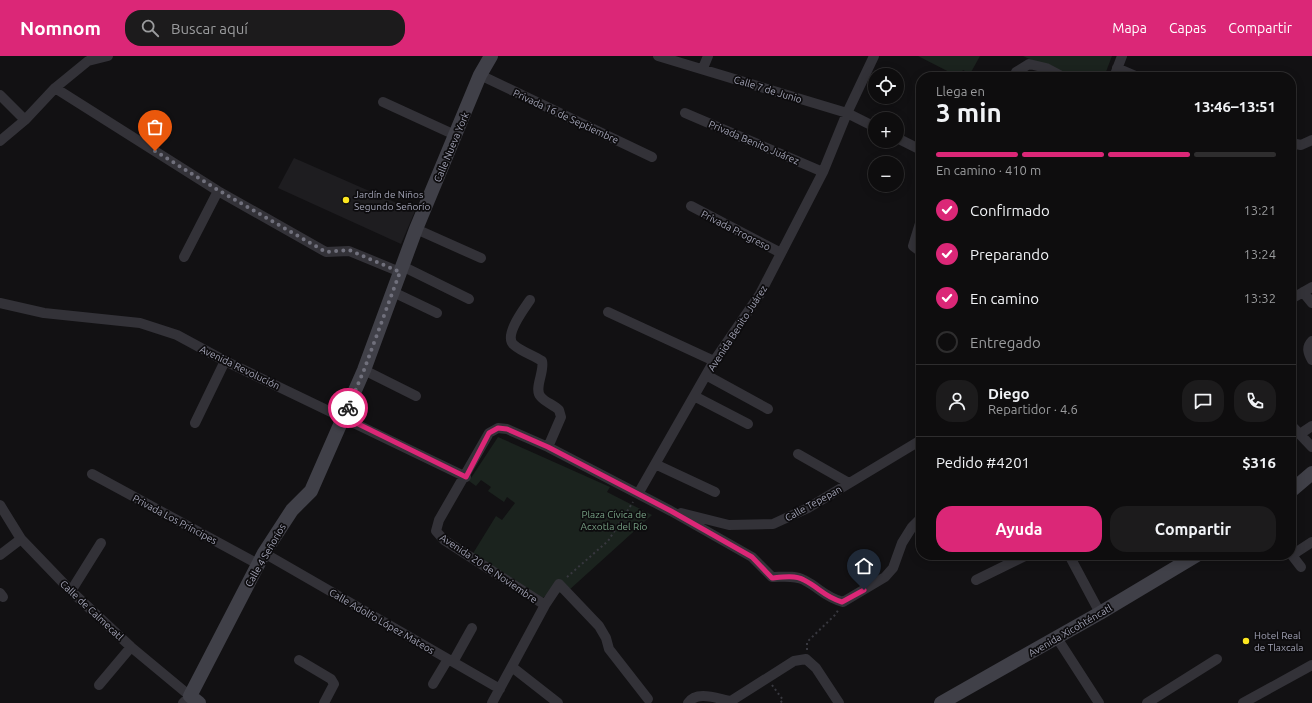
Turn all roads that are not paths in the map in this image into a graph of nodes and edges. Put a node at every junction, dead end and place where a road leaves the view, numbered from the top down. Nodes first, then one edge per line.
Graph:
1 (108, 56) edge
2 (491, 56) edge
3 (658, 56) edge
4 (708, 56) edge
5 (874, 56) edge
6 (1122, 56) edge
7 (703, 68) junction
8 (1016, 72) edge
9 (1054, 72) edge
10 (1116, 72) edge
11 (480, 76) junction
12 (55, 88) junction
13 (0, 95) edge
14 (383, 102) dead end
15 (685, 113) dead end
16 (847, 113) junction
17 (25, 120) junction
18 (868, 124) edge
19 (455, 135) junction
20 (1312, 140) edge
21 (0, 141) edge
22 (904, 142) edge
23 (1296, 144) edge
24 (916, 148) edge
25 (652, 156) dead end
26 (824, 172) junction
27 (218, 190) junction
28 (691, 206) dead end
29 (416, 229) junction
30 (916, 236) edge
31 (916, 248) edge
32 (781, 253) junction
33 (184, 257) dead end
34 (481, 258) dead end
35 (401, 269) junction
36 (1308, 290) edge
37 (393, 292) junction
38 (1296, 296) edge
39 (469, 299) dead end
40 (530, 300) dead end
41 (0, 303) edge
42 (1312, 304) edge
43 (608, 312) dead end
44 (437, 313) dead end
45 (1312, 341) edge
46 (1312, 360) edge
47 (225, 361) junction
48 (714, 361) junction
49 (364, 370) junction
50 (706, 375) junction
51 (416, 396) dead end
52 (694, 396) junction
53 (768, 408) dead end
54 (344, 417) junction
55 (195, 423) dead end
56 (748, 424) dead end
57 (1312, 426) edge
58 (1296, 430) edge
59 (1300, 434) junction
60 (916, 443) edge
61 (548, 447) junction
62 (1312, 447) edge
63 (798, 454) dead end
64 (655, 464) junction
65 (1312, 473) edge
66 (92, 474) dead end
67 (466, 477) junction
68 (849, 483) junction
69 (1296, 487) edge
70 (715, 492) dead end
71 (638, 494) junction
72 (0, 504) edge
73 (671, 511) junction
74 (916, 523) edge
75 (21, 539) junction
76 (1312, 542) edge
77 (102, 543) dead end
78 (1296, 551) edge
79 (0, 555) edge
80 (261, 558) junction
81 (1017, 560) edge
82 (1072, 560) edge
83 (1189, 560) edge
84 (1296, 560) edge
85 (1301, 567) dead end
86 (976, 580) dead end
87 (71, 591) junction
88 (545, 605) junction
89 (1100, 613) junction
90 (472, 628) dead end
91 (1057, 638) junction
92 (131, 647) junction
93 (1217, 659) dead end
94 (299, 660) dead end
95 (450, 660) junction
96 (1312, 665) edge
97 (512, 667) junction
98 (434, 684) dead end
99 (99, 685) dead end
100 (500, 689) junction
101 (648, 699) dead end
102 (190, 701) edge
103 (731, 702) edge
104 (324, 703) edge
105 (492, 703) edge
106 (558, 703) edge
107 (688, 703) edge
108 (838, 703) edge
109 (941, 703) edge
110 (1099, 703) edge
111 (1147, 703) edge
112 (1243, 703) edge

1 - 12 street
2 - 11 street, Calle Nueva York
3 - 7 street, Calle 7 de Junio
4 - 7 street
5 - 16 street, Avenida Benito Juárez
6 - 10 street
7 - 16 street, Calle 7 de Junio
8 - 9 street
11 - 19 street, Calle Nueva York
11 - 25 street, Privada 16 de Septiembre
12 - 17 street
12 - 27 street
13 - 17 street
14 - 19 street
15 - 26 street, Privada Benito Juárez
16 - 18 street, Calle 7 de Junio
16 - 26 street, Avenida Benito Juárez
17 - 21 street
19 - 29 street, Calle Nueva York
20 - 23 street
22 - 24 street
26 - 32 street, Avenida Benito Juárez
27 - 33 street
27 - 35 street
28 - 32 street, Privada Progreso
29 - 34 street
29 - 35 street, Calle Nueva York
30 - 31 street
32 - 48 street, Avenida Benito Juárez
35 - 37 street, Calle Nueva York
35 - 39 street
36 - 38 street
36 - 42 street
37 - 44 street
37 - 49 street, Calle Nueva York
40 - 61 street
41 - 47 street, Avenida Revolución
43 - 48 street
45 - 46 street
47 - 54 street, Avenida Revolución
47 - 55 street
48 - 50 street, Avenida Benito Juárez
49 - 51 street
49 - 54 street, Calle Nueva York
50 - 52 street, Avenida Benito Juárez
50 - 53 street
52 - 56 street
52 - 64 street, Avenida Benito Juárez
54 - 67 street, Avenida Revolución
54 - 80 street, Calle 4 Señoríos
57 - 59 street
58 - 59 street
59 - 62 street
60 - 68 street, Calle Tepepan
61 - 67 street, Avenida 20 de Noviembre
61 - 71 street
63 - 68 street
64 - 70 street
64 - 71 street, Avenida Benito Juárez
65 - 69 street
66 - 80 street, Privada Los Príncipes
67 - 88 street, Avenida 20 de Noviembre
68 - 73 street, Calle Tepepan
71 - 73 street
72 - 75 street, Calle de Calmecatl
73 - 74 street
75 - 79 street
75 - 87 street, Calle de Calmecatl
76 - 78 street
77 - 87 street
80 - 95 street, Calle Adolfo López Mateos
80 - 102 street, Calle 4 Señoríos
81 - 86 street
82 - 89 street
83 - 89 street, Avenida Xicohténcatl
84 - 85 street
87 - 92 street, Calle de Calmecatl
88 - 97 street
88 - 101 street
89 - 91 street, Avenida Xicohténcatl
90 - 95 street
91 - 109 street, Avenida Xicohténcatl
91 - 110 street
92 - 99 street
92 - 102 street, Calle de Calmecatl
93 - 111 street
94 - 104 street
95 - 98 street
95 - 100 street, Calle Adolfo López Mateos
96 - 112 street
97 - 100 street
97 - 106 street
100 - 105 street
103 - 107 street
103 - 108 street

